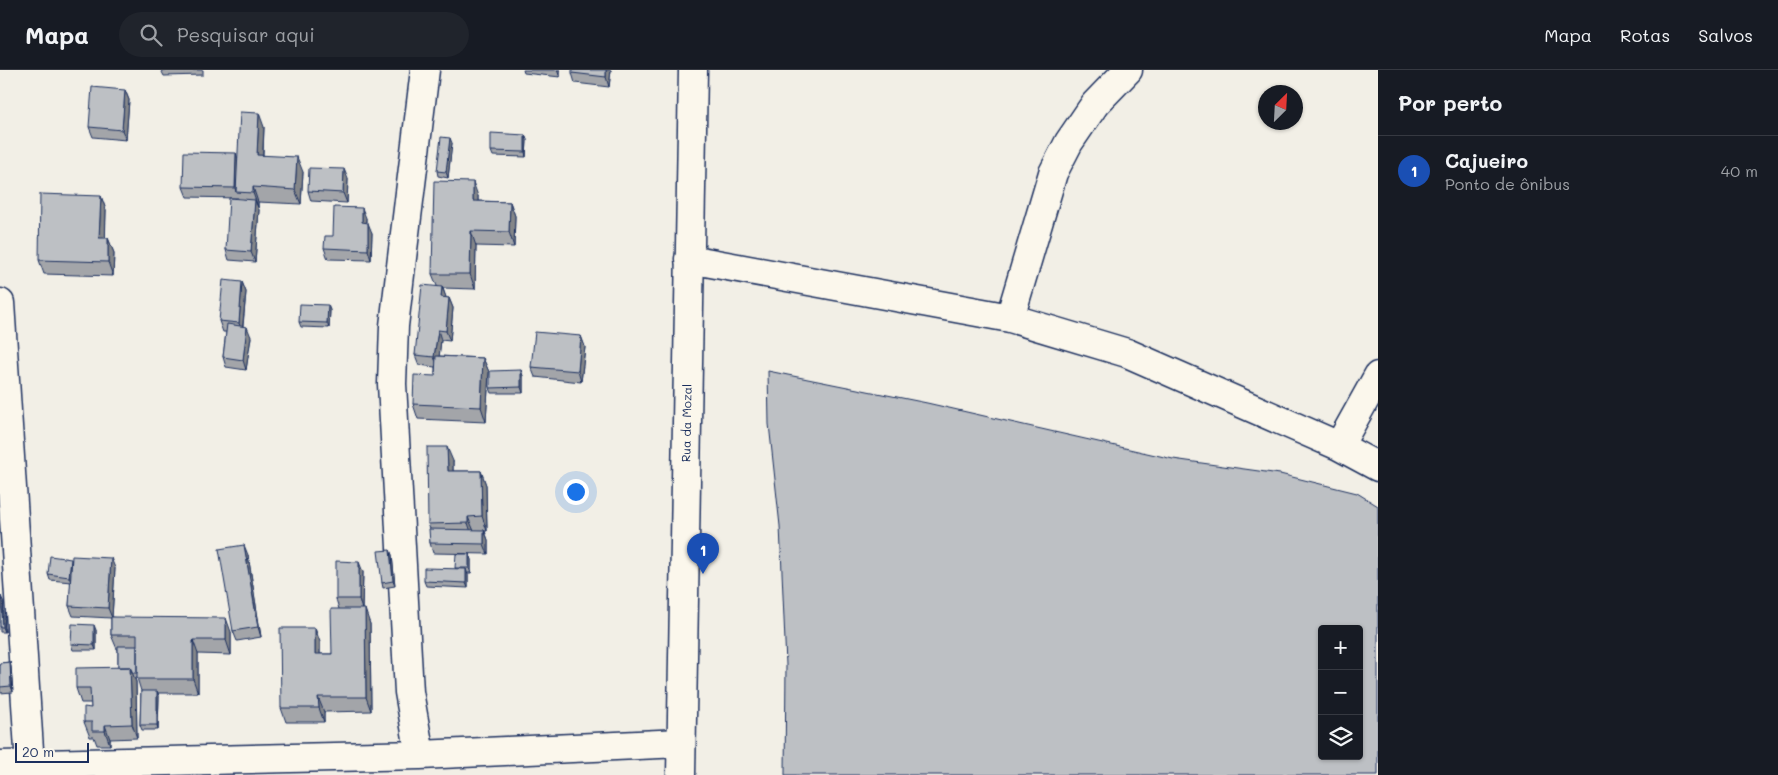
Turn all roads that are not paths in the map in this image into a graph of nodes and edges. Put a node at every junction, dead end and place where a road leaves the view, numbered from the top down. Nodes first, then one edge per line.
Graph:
1 (425, 70) edge
2 (694, 70) edge
3 (1128, 70) edge
4 (689, 259) junction
5 (0, 303) edge
6 (1010, 318) junction
7 (1378, 376) edge
8 (1339, 446) junction
9 (1378, 467) edge
10 (681, 743) junction
11 (420, 755) junction
12 (0, 765) edge
13 (30, 765) junction
14 (680, 775) edge

1 - 11 street
2 - 4 street, Rua da Mozal
3 - 6 street
4 - 6 street
4 - 10 street, Rua da Mozal
5 - 13 street
6 - 8 street
7 - 8 street
8 - 9 street
10 - 11 street
10 - 14 street, Rua da Mozal
11 - 13 street
12 - 13 street

